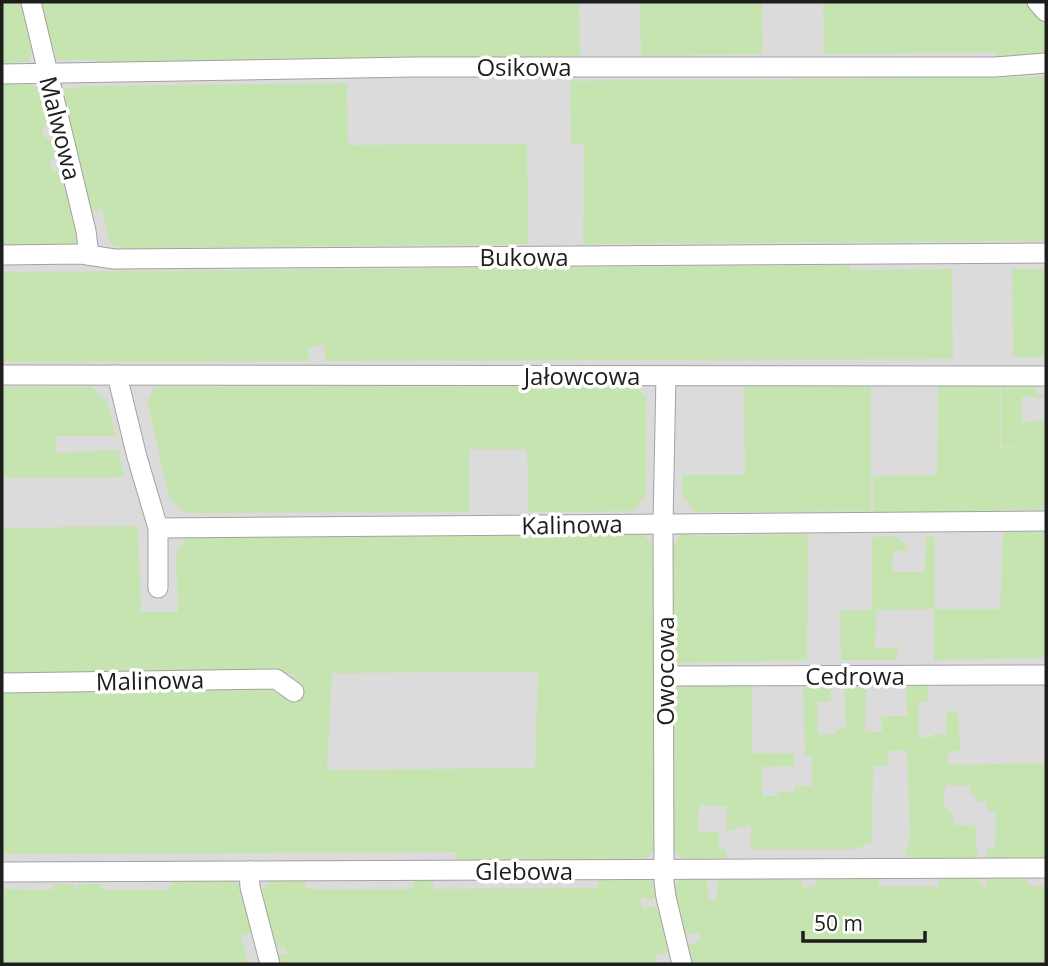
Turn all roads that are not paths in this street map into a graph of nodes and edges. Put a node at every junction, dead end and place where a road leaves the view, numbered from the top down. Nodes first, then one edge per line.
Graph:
1 (31, 2) edge
2 (1037, 2) edge
3 (1046, 12) edge
4 (1046, 63) edge
5 (2, 74) edge
6 (47, 74) junction
7 (1046, 253) edge
8 (2, 255) edge
9 (89, 255) junction
10 (2, 375) edge
11 (117, 375) junction
12 (666, 376) junction
13 (1046, 376) edge
14 (1046, 521) edge
15 (663, 523) junction
16 (158, 528) junction
17 (158, 588) dead end
18 (1046, 675) edge
19 (664, 676) junction
20 (2, 683) edge
21 (294, 692) dead end
22 (1046, 868) edge
23 (664, 869) junction
24 (249, 871) junction
25 (2, 872) edge
26 (270, 964) edge
27 (682, 964) edge

1 - 6 street, Malwowa
2 - 3 street
4 - 6 street, Osikowa
5 - 6 street, Osikowa
6 - 9 street, Malwowa
7 - 9 street, Bukowa
8 - 9 street, Bukowa
10 - 11 street, Jałowcowa
11 - 12 street, Jałowcowa
11 - 16 street
12 - 13 street, Jałowcowa
12 - 15 street, Owocowa
14 - 15 street, Kalinowa
15 - 16 street, Kalinowa
15 - 19 street, Owocowa
16 - 17 street
18 - 19 street, Cedrowa
19 - 23 street, Owocowa
20 - 21 street, Malinowa
22 - 23 street, Glebowa
23 - 24 street, Glebowa
23 - 27 street, Owocowa
24 - 25 street, Glebowa
24 - 26 street

